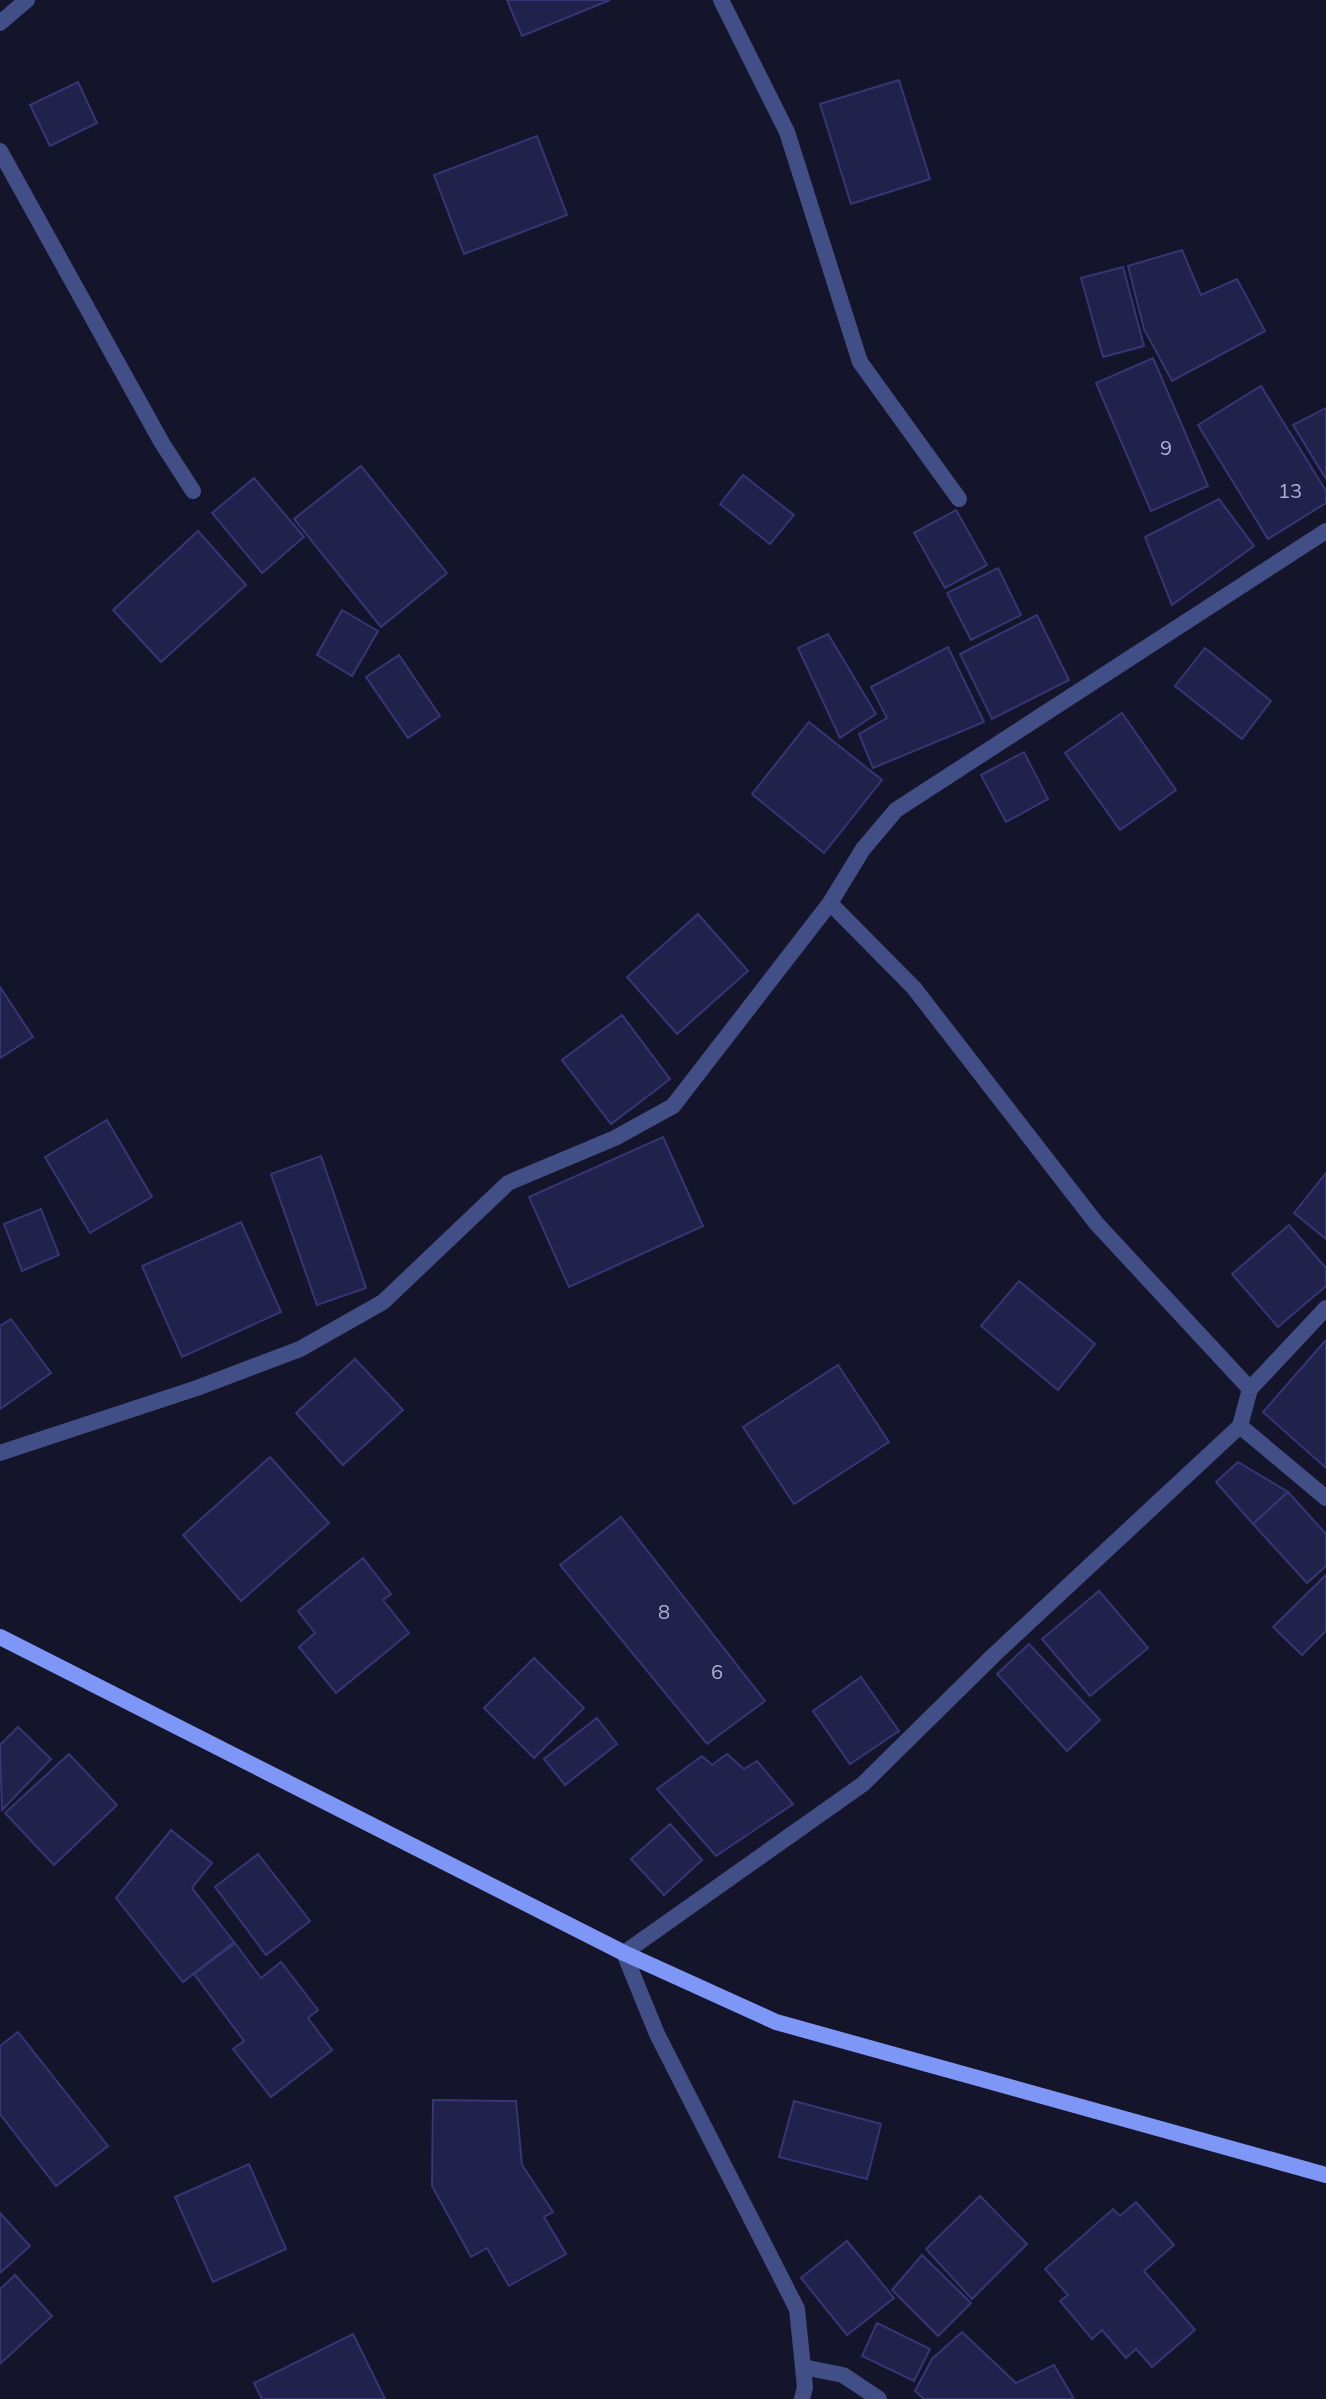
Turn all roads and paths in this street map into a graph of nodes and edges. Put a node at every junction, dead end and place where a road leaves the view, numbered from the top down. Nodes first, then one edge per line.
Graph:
1 (27, 0) edge
2 (721, 0) edge
3 (0, 23) edge
4 (0, 151) edge
5 (193, 491) dead end
6 (959, 499) dead end
7 (1326, 531) edge
8 (830, 903) junction
9 (1326, 1308) edge
10 (1250, 1389) junction
11 (1240, 1426) junction
12 (0, 1453) edge
13 (1326, 1498) edge
14 (0, 1637) edge
15 (624, 1953) junction
16 (1326, 2175) edge
17 (803, 2367) junction
18 (802, 2399) edge
19 (879, 2399) edge

1 - 3 street
2 - 6 street
4 - 5 street
7 - 8 street
8 - 10 street
8 - 12 street
9 - 10 street
10 - 11 street
11 - 13 street
11 - 15 street
14 - 15 street
15 - 16 street
15 - 17 street
17 - 18 street
17 - 19 street

